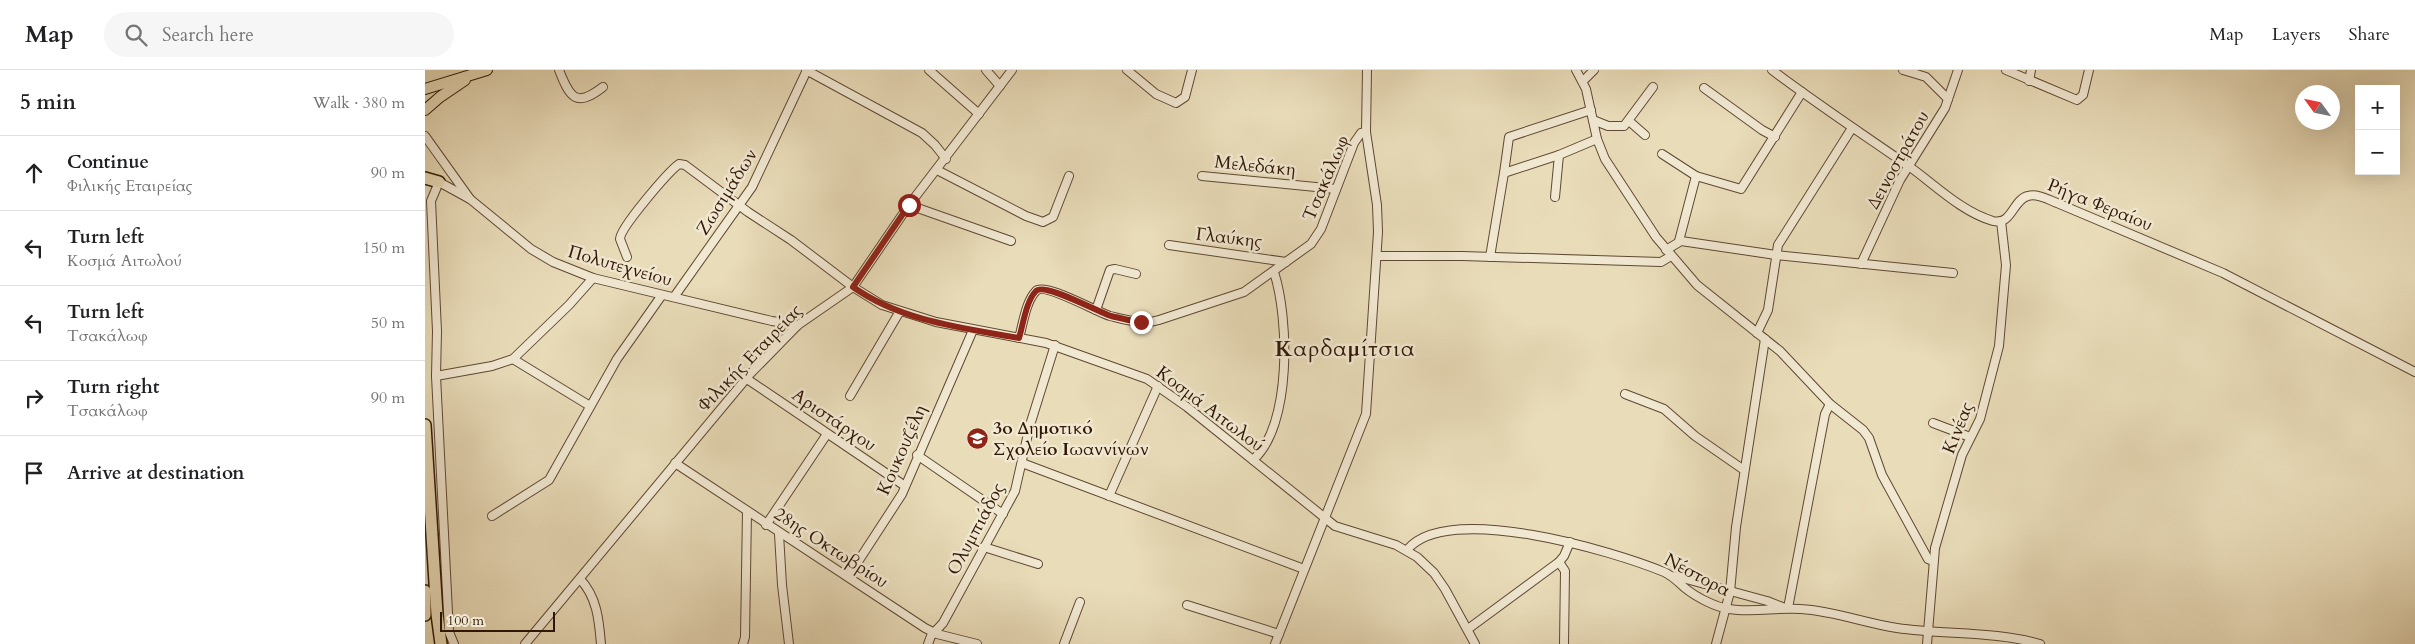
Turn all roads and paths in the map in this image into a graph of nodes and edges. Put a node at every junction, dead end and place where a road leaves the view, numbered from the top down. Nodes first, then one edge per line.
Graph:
1 (487, 70) edge
2 (559, 70) edge
3 (806, 70) edge
4 (929, 70) edge
5 (986, 70) edge
6 (1012, 70) edge
7 (1127, 70) edge
8 (1191, 70) edge
9 (1367, 70) edge
10 (1576, 70) edge
11 (1594, 70) edge
12 (1772, 70) edge
13 (1903, 70) edge
14 (1958, 70) edge
15 (2006, 70) edge
16 (2031, 70) edge
17 (2089, 70) edge
18 (473, 76) junction
19 (1583, 81) junction
20 (2029, 81) junction
21 (1000, 86) junction
22 (603, 87) dead end
23 (1653, 87) dead end
24 (425, 88) edge
25 (1704, 88) dead end
26 (1802, 92) junction
27 (1948, 99) junction
28 (425, 110) edge
29 (1591, 110) junction
30 (979, 114) junction
31 (1593, 120) junction
32 (1629, 121) junction
33 (1852, 128) junction
34 (1366, 132) junction
35 (1645, 135) dead end
36 (425, 136) edge
37 (1775, 137) junction
38 (1597, 138) junction
39 (1662, 154) dead end
40 (1559, 155) junction
41 (946, 159) junction
42 (1909, 166) junction
43 (937, 170) junction
44 (1504, 173) junction
45 (1069, 176) dead end
46 (1202, 176) dead end
47 (1696, 176) junction
48 (425, 178) edge
49 (439, 182) junction
50 (1336, 190) junction
51 (1555, 197) dead end
52 (470, 199) junction
53 (909, 205) junction
54 (739, 206) junction
55 (2001, 221) junction
56 (1011, 241) dead end
57 (1679, 241) junction
58 (1169, 245) dead end
59 (1668, 253) junction
60 (1776, 255) junction
61 (1377, 256) junction
62 (627, 257) dead end
63 (1490, 257) junction
64 (1286, 262) junction
65 (1861, 264) junction
66 (1274, 272) junction
67 (1953, 273) dead end
68 (1136, 274) dead end
69 (593, 278) junction
70 (853, 287) junction
71 (662, 294) junction
72 (674, 297) junction
73 (1096, 310) junction
74 (900, 312) junction
75 (798, 325) junction
76 (973, 330) junction
77 (1757, 333) junction
78 (1019, 338) junction
79 (1765, 339) junction
80 (1055, 345) junction
81 (513, 359) junction
82 (2415, 372) edge
83 (437, 376) junction
84 (747, 378) junction
85 (1157, 386) junction
86 (1625, 394) dead end
87 (850, 396) dead end
88 (1830, 404) junction
89 (590, 406) junction
90 (1933, 422) dead end
91 (425, 425) edge
92 (827, 434) junction
93 (1970, 437) junction
94 (917, 455) junction
95 (1253, 460) junction
96 (675, 463) junction
97 (1022, 463) junction
98 (1744, 470) junction
99 (905, 486) junction
100 (1109, 496) junction
101 (747, 510) junction
102 (1003, 514) junction
103 (492, 516) dead end
104 (1326, 519) junction
105 (766, 525) junction
106 (779, 534) junction
107 (1570, 542) junction
108 (984, 547) junction
109 (1407, 550) junction
110 (1559, 562) junction
111 (1933, 562) junction
112 (1038, 564) dead end
113 (1304, 569) junction
114 (1665, 573) junction
115 (848, 577) junction
116 (580, 579) junction
117 (425, 591) edge
118 (1730, 592) junction
119 (1081, 602) dead end
120 (1187, 605) dead end
121 (1787, 608) junction
122 (1727, 609) junction
123 (425, 615) edge
124 (1468, 629) junction
125 (1929, 631) junction
126 (934, 633) junction
127 (1279, 634) junction
128 (2031, 643) edge
129 (441, 644) edge
130 (454, 644) edge
131 (525, 644) edge
132 (601, 644) edge
133 (743, 644) edge
134 (789, 644) edge
135 (928, 644) edge
136 (977, 644) edge
137 (1063, 644) edge
138 (1275, 644) edge
139 (1475, 644) edge
140 (1564, 644) edge
141 (1716, 644) edge
142 (1927, 644) edge
143 (2040, 644) edge

1 - 18 main road
2 - 22 street
3 - 41 street
3 - 54 street, Ζωσιμάδων
4 - 30 street
5 - 21 street
6 - 21 street, Φιλικής Εταιρείας
7 - 8 street
9 - 34 street
10 - 19 street
11 - 19 street
12 - 26 street
13 - 27 street
14 - 27 street, Δεινοστράτου
15 - 20 street
16 - 20 street
17 - 20 street
18 - 24 main road
18 - 28 main road
19 - 29 street
21 - 30 street, Φιλικής Εταιρείας
23 - 32 street
25 - 37 street
26 - 33 street
26 - 37 street
27 - 42 street, Δεινοστράτου
29 - 31 street
29 - 44 street
30 - 41 street, Φιλικής Εταιρείας
31 - 32 street
31 - 38 street
32 - 35 street
33 - 42 street
33 - 60 street
34 - 50 street, Τσακάλωφ
34 - 61 street
36 - 52 street, Πολυτεχνείου
37 - 47 street
38 - 40 street
38 - 59 street
39 - 47 street
40 - 44 street
40 - 51 street
41 - 43 street, Φιλικής Εταιρείας
42 - 55 street
42 - 65 street, Δεινοστράτου
43 - 45 street
43 - 53 street, Φιλικής Εταιρείας
44 - 63 street
46 - 50 street, Μελεδάκη
47 - 57 street
48 - 49 highway
49 - 52 street
49 - 83 street
50 - 64 street, Τσακάλωφ
52 - 69 street, Πολυτεχνείου
53 - 56 street
53 - 70 street, Φιλικής Εταιρείας
54 - 62 street, Κοσμά Αιτωλού
54 - 70 street, Κοσμά Αιτωλού
54 - 72 street, Ζωσιμάδων
55 - 82 street, Ρήγα Φεραίου
55 - 93 street, Κινέας
57 - 59 street
57 - 60 street
58 - 64 street, Γλαύκης
59 - 63 street
59 - 77 street
60 - 65 street
60 - 77 street
61 - 63 street
61 - 104 street
64 - 66 street, Τσακάλωφ
65 - 67 street
66 - 73 street, Τσακάλωφ
66 - 95 street
68 - 73 street
69 - 71 street, Πολυτεχνείου
69 - 81 street
70 - 74 street, Κοσμά Αιτωλού
70 - 75 street, Φιλικής Εταιρείας
71 - 72 street, Πολυτεχνείου
71 - 89 street
72 - 75 street, Πολυτεχνείου
73 - 78 street, Τσακάλωφ
74 - 76 street, Κοσμά Αιτωλού
74 - 87 street
75 - 84 street, Φιλικής Εταιρείας
76 - 78 street, Κοσμά Αιτωλού
76 - 94 street, Κουκουζέλη
77 - 79 street
78 - 80 street, Κοσμά Αιτωλού
79 - 88 street
79 - 98 street
80 - 85 street, Κοσμά Αιτωλού
80 - 97 street, Ολυμπιάδος
81 - 83 street
81 - 89 street
83 - 130 street
84 - 92 street, Αριστάρχου
84 - 96 street, Φιλικής Εταιρείας
85 - 95 street, Κοσμά Αιτωλού
85 - 100 street
86 - 98 street
88 - 111 street
88 - 121 street
89 - 103 street
90 - 93 street
91 - 129 highway
92 - 99 street, Αριστάρχου
92 - 105 street
93 - 111 street, Κινέας
94 - 99 street, Κουκουζέλη
94 - 102 street
95 - 104 street, Κοσμά Αιτωλού
96 - 101 street, 28ης Οκτωβρίου
96 - 116 street, Φιλικής Εταιρείας
97 - 100 street
97 - 102 street, Ολυμπιάδος
98 - 118 street
99 - 115 street, Κουκουζέλη
100 - 113 street
101 - 105 street, 28ης Οκτωβρίου
101 - 133 street
102 - 108 street, Ολυμπιάδος
104 - 109 street, Κοσμά Αιτωλού
104 - 113 street
105 - 106 street, 28ης Οκτωβρίου
106 - 115 street, 28ης Οκτωβρίου
106 - 134 street
107 - 109 street, Νέστορα
107 - 110 street
107 - 114 street, Νέστορα
108 - 112 street
108 - 126 street, Ολυμπιάδος
109 - 124 street
110 - 124 street
110 - 140 street
111 - 125 street, Κινέας
113 - 127 street
114 - 118 street
114 - 122 street, Νέστορα
115 - 126 street, 28ης Οκτωβρίου
116 - 131 street, Φιλικής Εταιρείας
116 - 132 street
117 - 123 highway
118 - 121 street
118 - 122 street
119 - 137 street
120 - 127 street
121 - 122 street, Νέστορα
121 - 125 street, Νέστορα
122 - 141 street
124 - 139 street
125 - 128 street, Νέστορα
125 - 142 street, Κινέας
126 - 135 street, Ολυμπιάδος
126 - 136 street, 28ης Οκτωβρίου
127 - 138 street
128 - 143 street, Νέστορα

